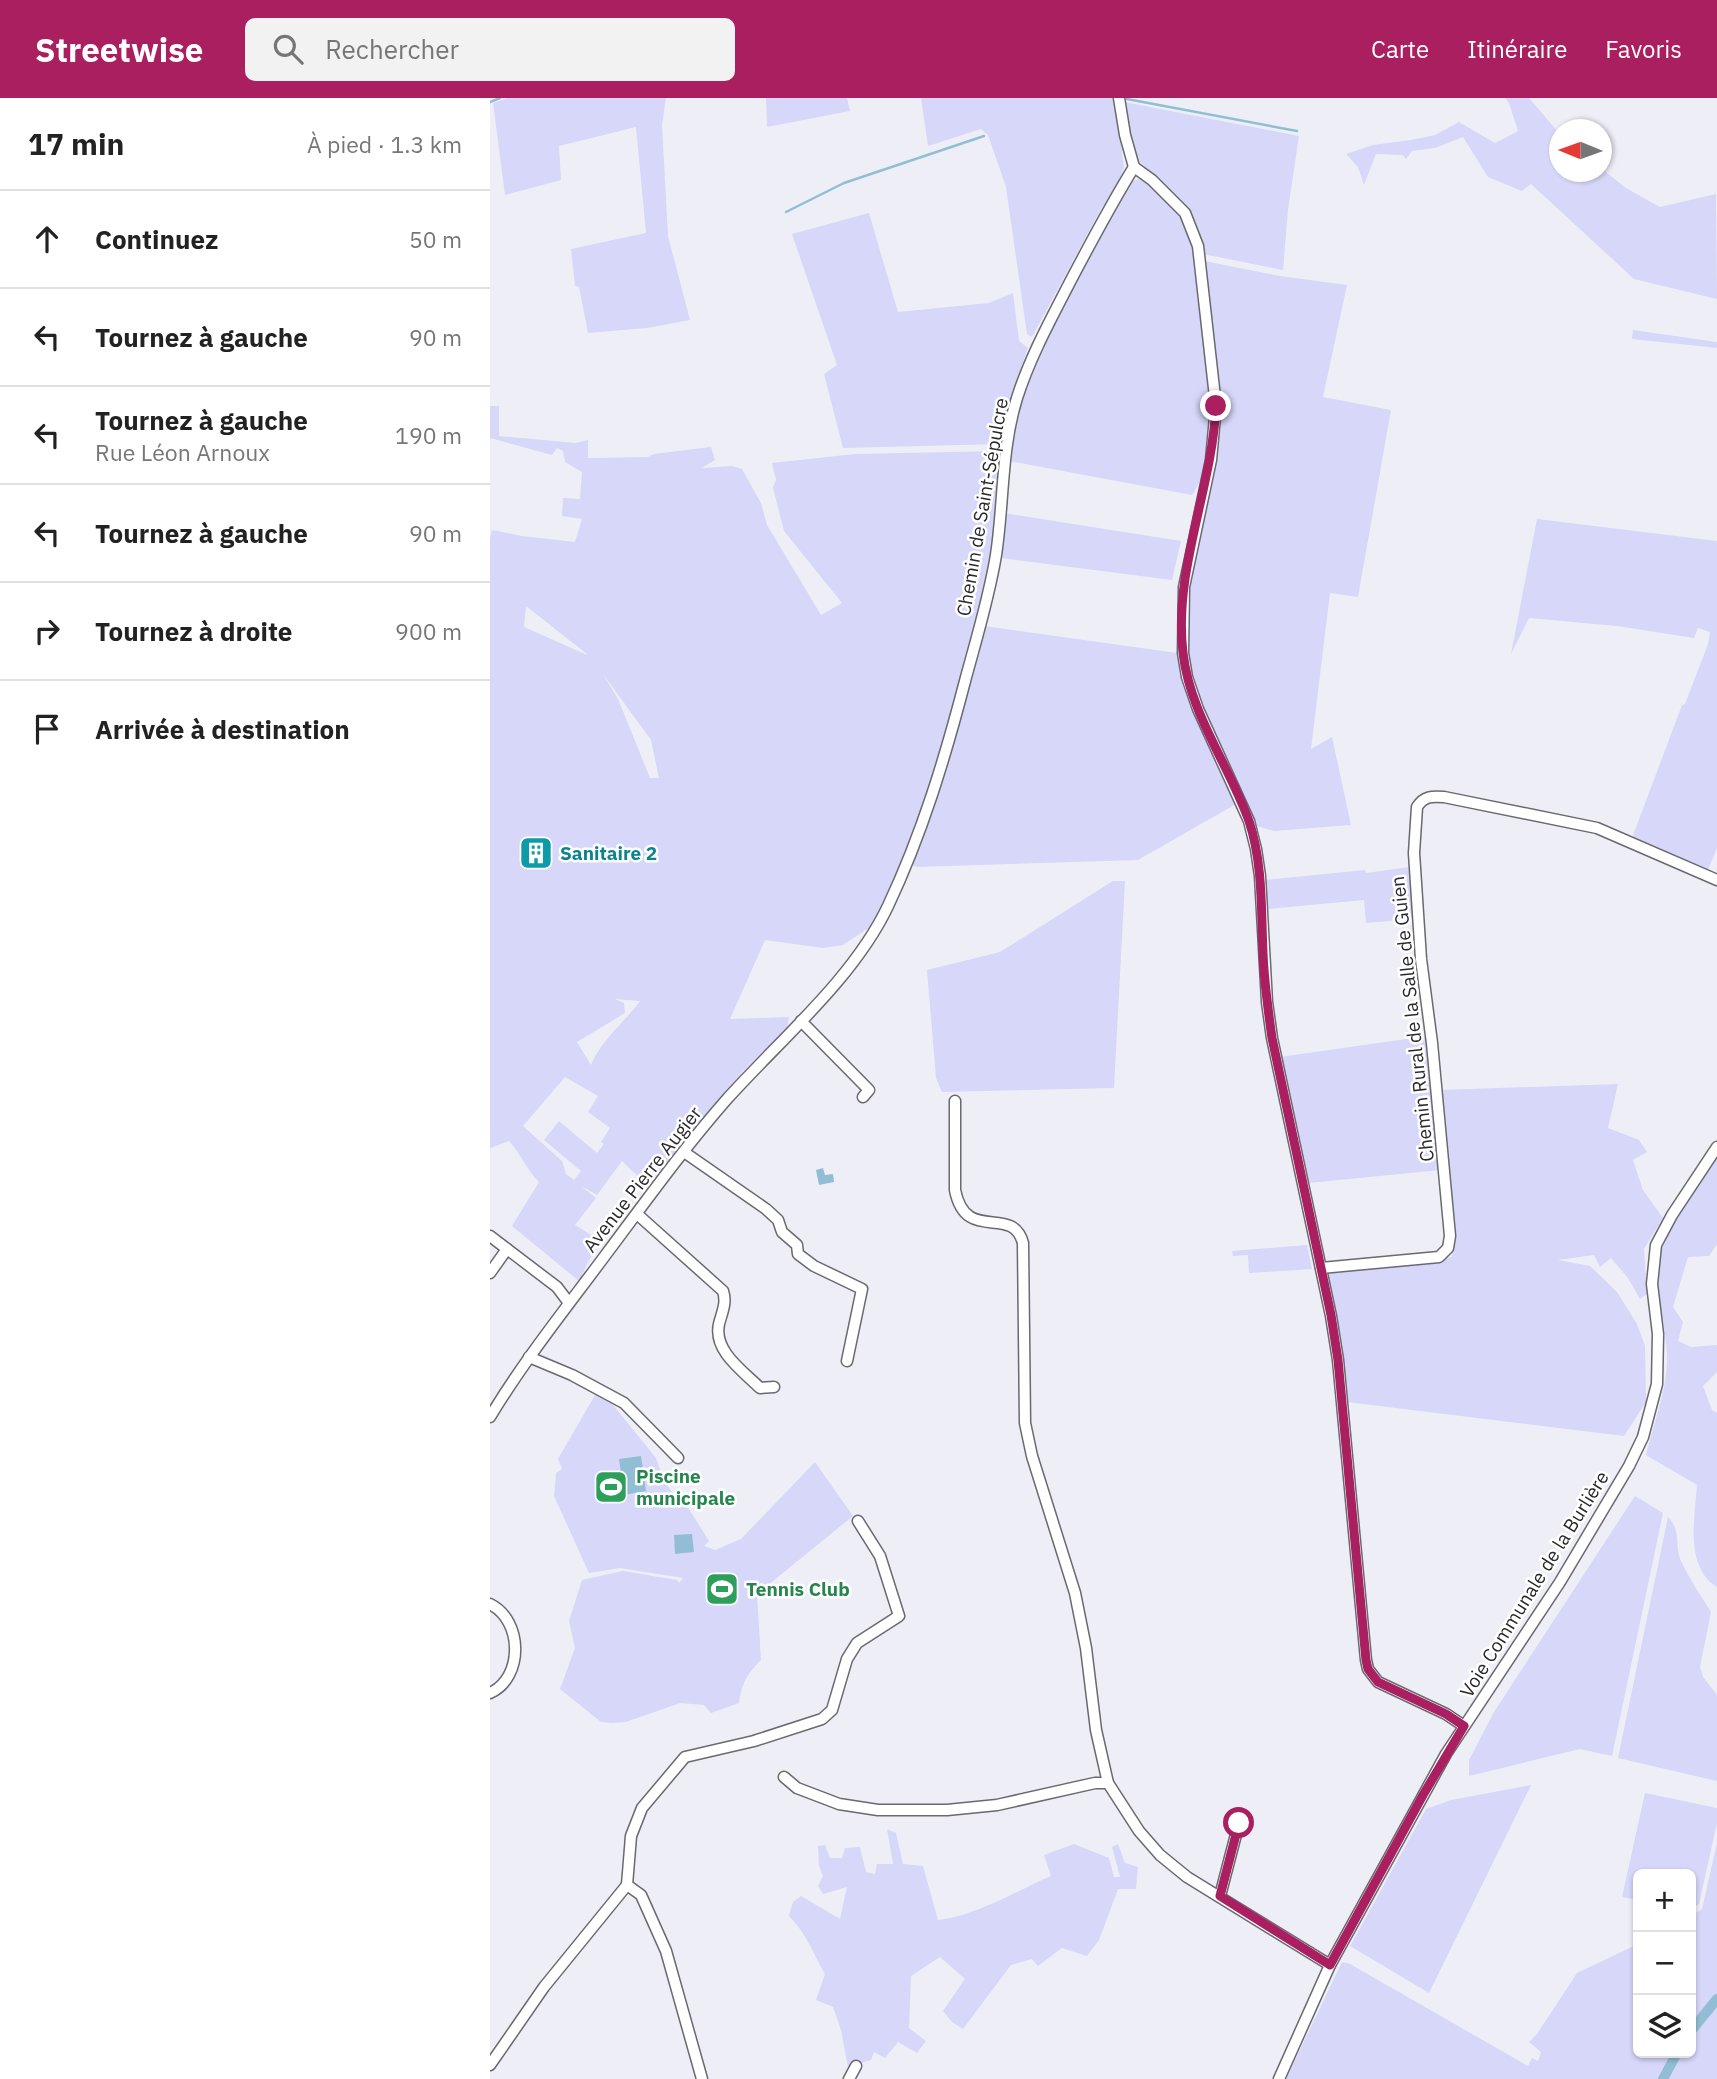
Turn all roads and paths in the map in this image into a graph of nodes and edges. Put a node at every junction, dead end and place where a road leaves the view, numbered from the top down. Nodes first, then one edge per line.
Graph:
1 (1119, 98) edge
2 (1134, 167) junction
3 (1717, 880) edge
4 (839, 976) joint
5 (801, 1021) junction
6 (863, 1097) dead end
7 (956, 1101) dead end
8 (1717, 1147) edge
9 (684, 1152) junction
10 (636, 1214) junction
11 (490, 1236) edge
12 (507, 1249) junction
13 (1321, 1268) junction
14 (490, 1273) edge
15 (569, 1303) junction
16 (529, 1357) junction
17 (847, 1361) dead end
18 (774, 1387) dead end
19 (490, 1417) edge
20 (678, 1458) dead end
21 (858, 1521) dead end
22 (490, 1604) edge
23 (490, 1693) edge
24 (1464, 1726) junction
25 (784, 1777) dead end
26 (1108, 1783) junction
27 (1239, 1823) dead end
28 (627, 1885) junction
29 (1220, 1896) junction
30 (1330, 1965) junction
31 (490, 2065) edge
32 (856, 2066) dead end
33 (702, 2079) edge
34 (849, 2079) edge
35 (1279, 2079) edge

1 - 2 street
2 - 4 street, Chemin de Saint-Sépulcre
2 - 13 street
3 - 13 street, Chemin Rural de la Salle de Guien
4 - 5 street, Avenue Pierre Augier
5 - 6 street
5 - 9 street, Avenue Pierre Augier
7 - 26 street
8 - 24 street, Voie Communale de la Burlière
9 - 10 street, Avenue Pierre Augier
9 - 17 street
10 - 15 street, Avenue Pierre Augier
10 - 18 street
11 - 12 street
12 - 14 street
12 - 15 street
13 - 24 street
15 - 16 street, Avenue Pierre Augier
16 - 19 street, Avenue Pierre Augier
16 - 20 street
21 - 28 street
22 - 23 street
24 - 30 street, Voie Communale de la Burlière
25 - 26 street
26 - 29 street
27 - 29 street
28 - 31 street
28 - 33 street
29 - 30 street
30 - 35 street, Voie Communale de la Burlière
32 - 34 street

